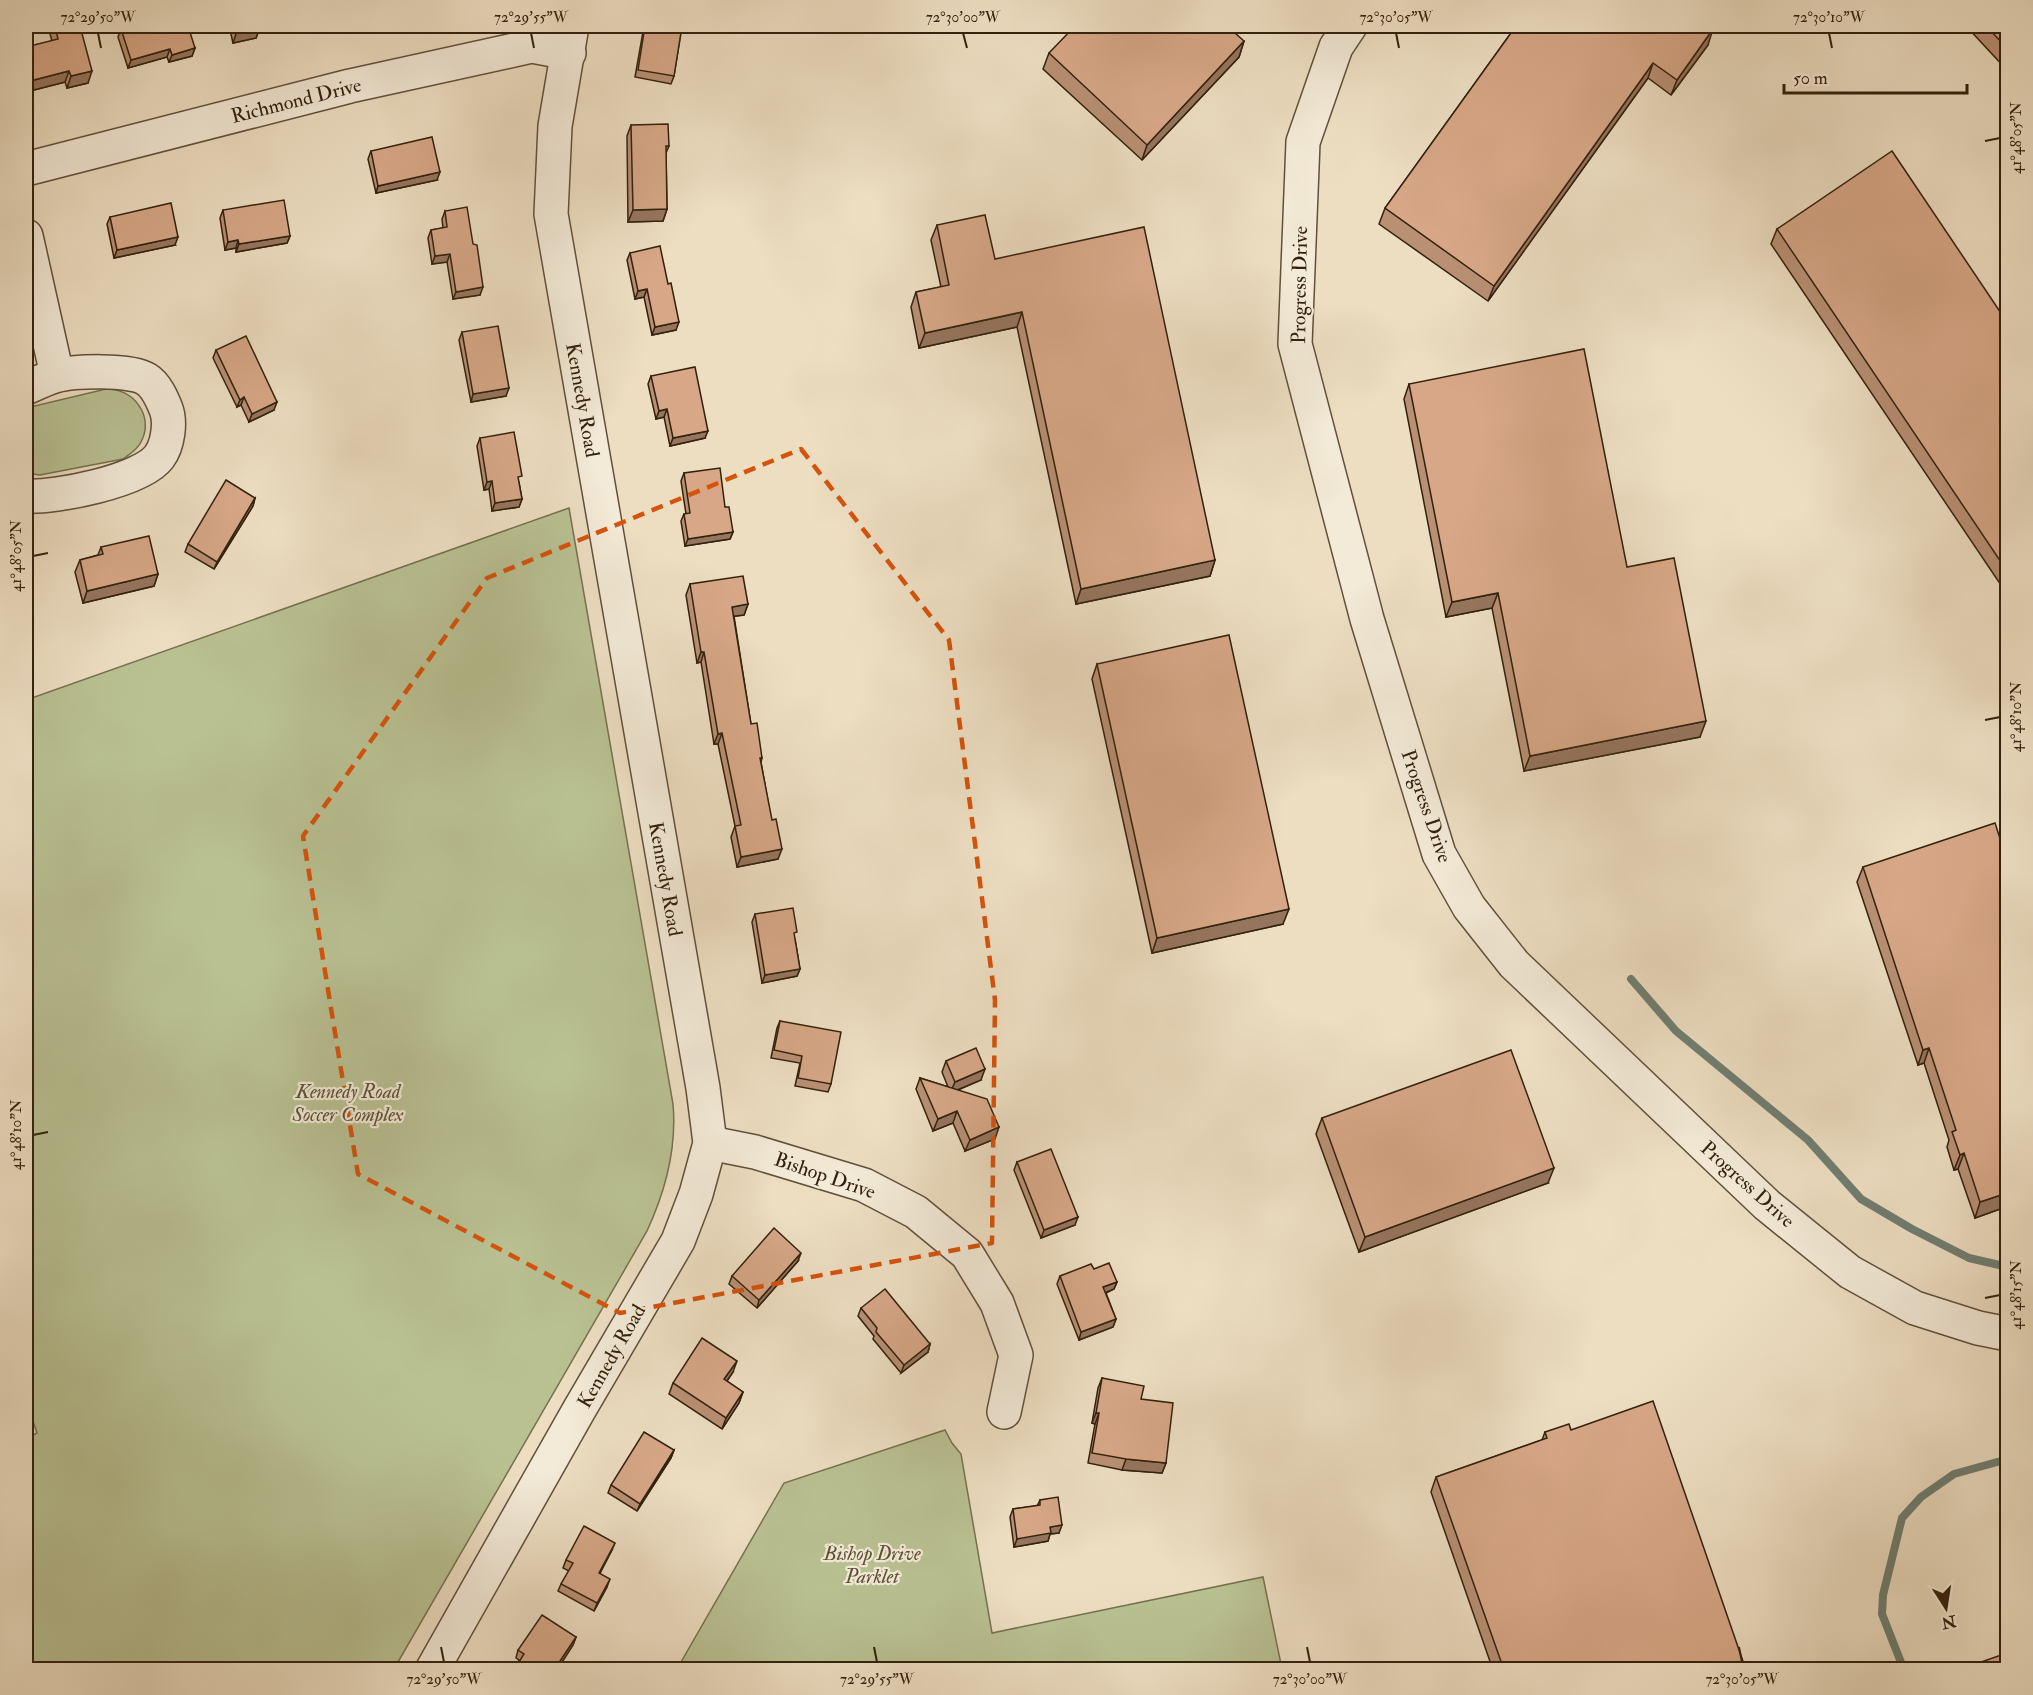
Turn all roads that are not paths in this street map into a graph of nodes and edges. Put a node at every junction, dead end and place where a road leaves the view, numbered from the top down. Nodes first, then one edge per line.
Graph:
1 (1350, 26) edge
2 (571, 39) edge
3 (26, 169) edge
4 (26, 236) edge
5 (57, 375) junction
6 (26, 388) edge
7 (26, 496) edge
8 (710, 1143) junction
9 (2007, 1334) edge
10 (1004, 1412) dead end
11 (432, 1670) edge

1 - 9 street, Progress Drive
2 - 3 street, Richmond Drive
2 - 8 street, Kennedy Road
4 - 5 street
5 - 6 street
5 - 7 street
8 - 10 street, Bishop Drive
8 - 11 street, Kennedy Road

